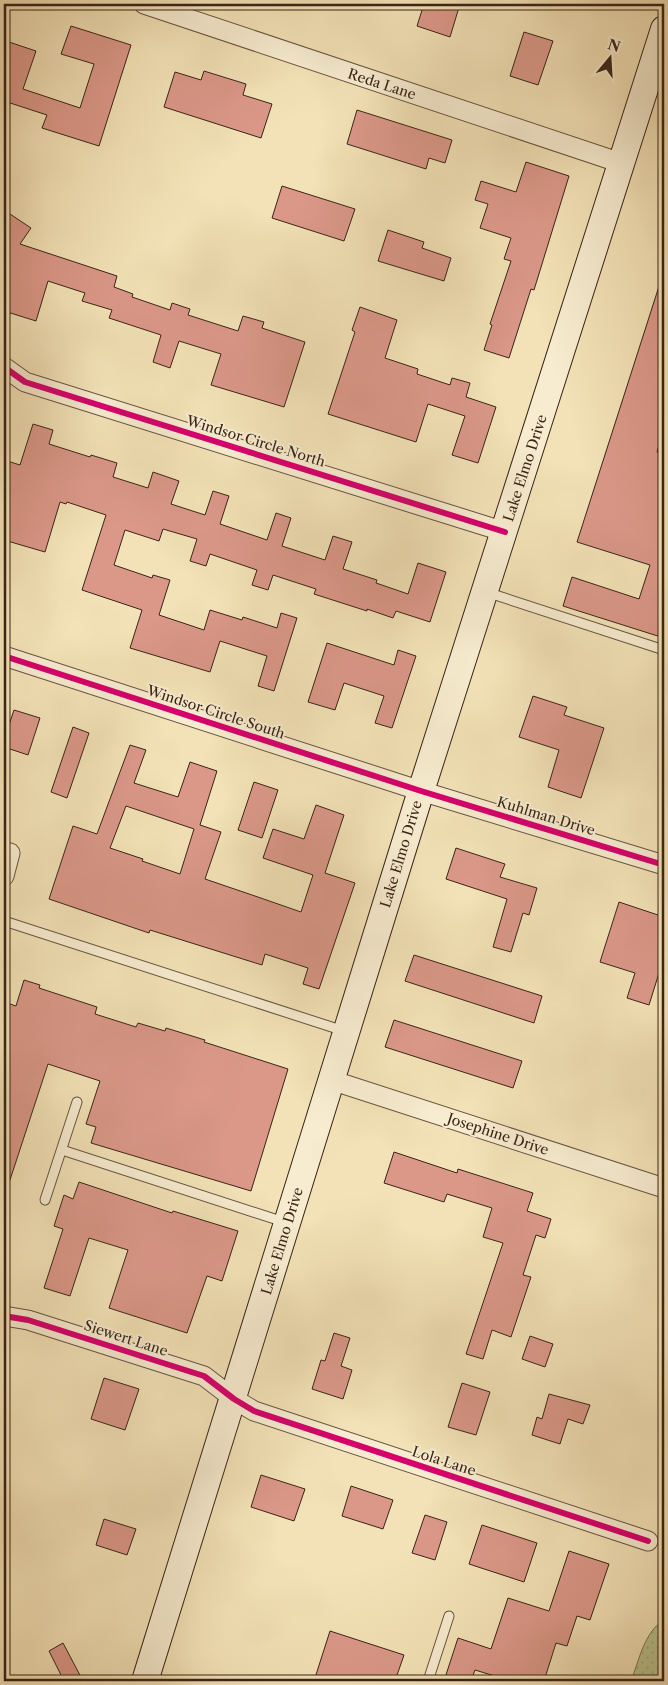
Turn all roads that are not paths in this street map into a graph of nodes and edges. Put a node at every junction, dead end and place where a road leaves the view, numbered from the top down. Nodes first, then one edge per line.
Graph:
1 (144, 4) edge
2 (664, 29) edge
3 (621, 164) junction
4 (4, 367) edge
5 (504, 532) junction
6 (485, 592) junction
7 (664, 650) edge
8 (4, 656) edge
9 (421, 791) junction
10 (10, 853) dead end
11 (664, 865) edge
12 (4, 876) edge
13 (4, 921) edge
14 (346, 1032) junction
15 (331, 1080) junction
16 (77, 1102) dead end
17 (62, 1150) junction
18 (664, 1188) edge
19 (45, 1200) dead end
20 (287, 1223) junction
21 (4, 1316) edge
22 (234, 1398) junction
23 (648, 1542) dead end
24 (449, 1616) dead end
25 (145, 1681) edge
26 (428, 1681) edge

1 - 3 street, Reda Lane
2 - 3 main road, Lake Elmo Drive
3 - 5 main road, Lake Elmo Drive
4 - 5 street, Windsor Circle North
5 - 6 main road, Lake Elmo Drive
6 - 7 lane
6 - 9 main road, Lake Elmo Drive
8 - 9 street, Windsor Circle South
9 - 11 street, Kuhlman Drive
9 - 14 main road, Lake Elmo Drive
10 - 12 street
13 - 14 lane
14 - 15 main road, Lake Elmo Drive
15 - 18 street, Josephine Drive
15 - 20 main road, Lake Elmo Drive
16 - 17 lane
17 - 19 lane
17 - 20 lane
20 - 22 main road, Lake Elmo Drive
21 - 22 street, Siewert Lane
22 - 23 street, Lola Lane
22 - 25 main road, Lake Elmo Drive
24 - 26 lane

